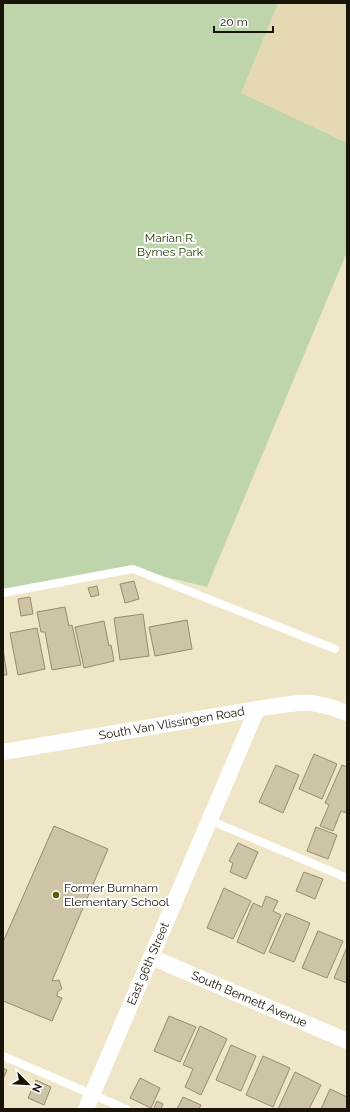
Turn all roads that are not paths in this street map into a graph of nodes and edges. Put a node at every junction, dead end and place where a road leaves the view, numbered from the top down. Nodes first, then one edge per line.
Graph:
1 (3, 593) edge
2 (335, 649) dead end
3 (257, 709) junction
4 (343, 712) edge
5 (3, 752) edge
6 (209, 820) junction
7 (347, 878) edge
8 (151, 957) junction
9 (347, 1041) edge
10 (3, 1056) edge
11 (89, 1102) edge
12 (126, 1109) edge

1 - 2 lane
3 - 4 street, South Van Vlissingen Road
3 - 5 street, South Van Vlissingen Road
3 - 6 street, East 96th Street
6 - 7 lane
6 - 8 street, East 96th Street
8 - 9 street, South Bennett Avenue
8 - 11 street, East 96th Street
10 - 11 lane
11 - 12 lane

